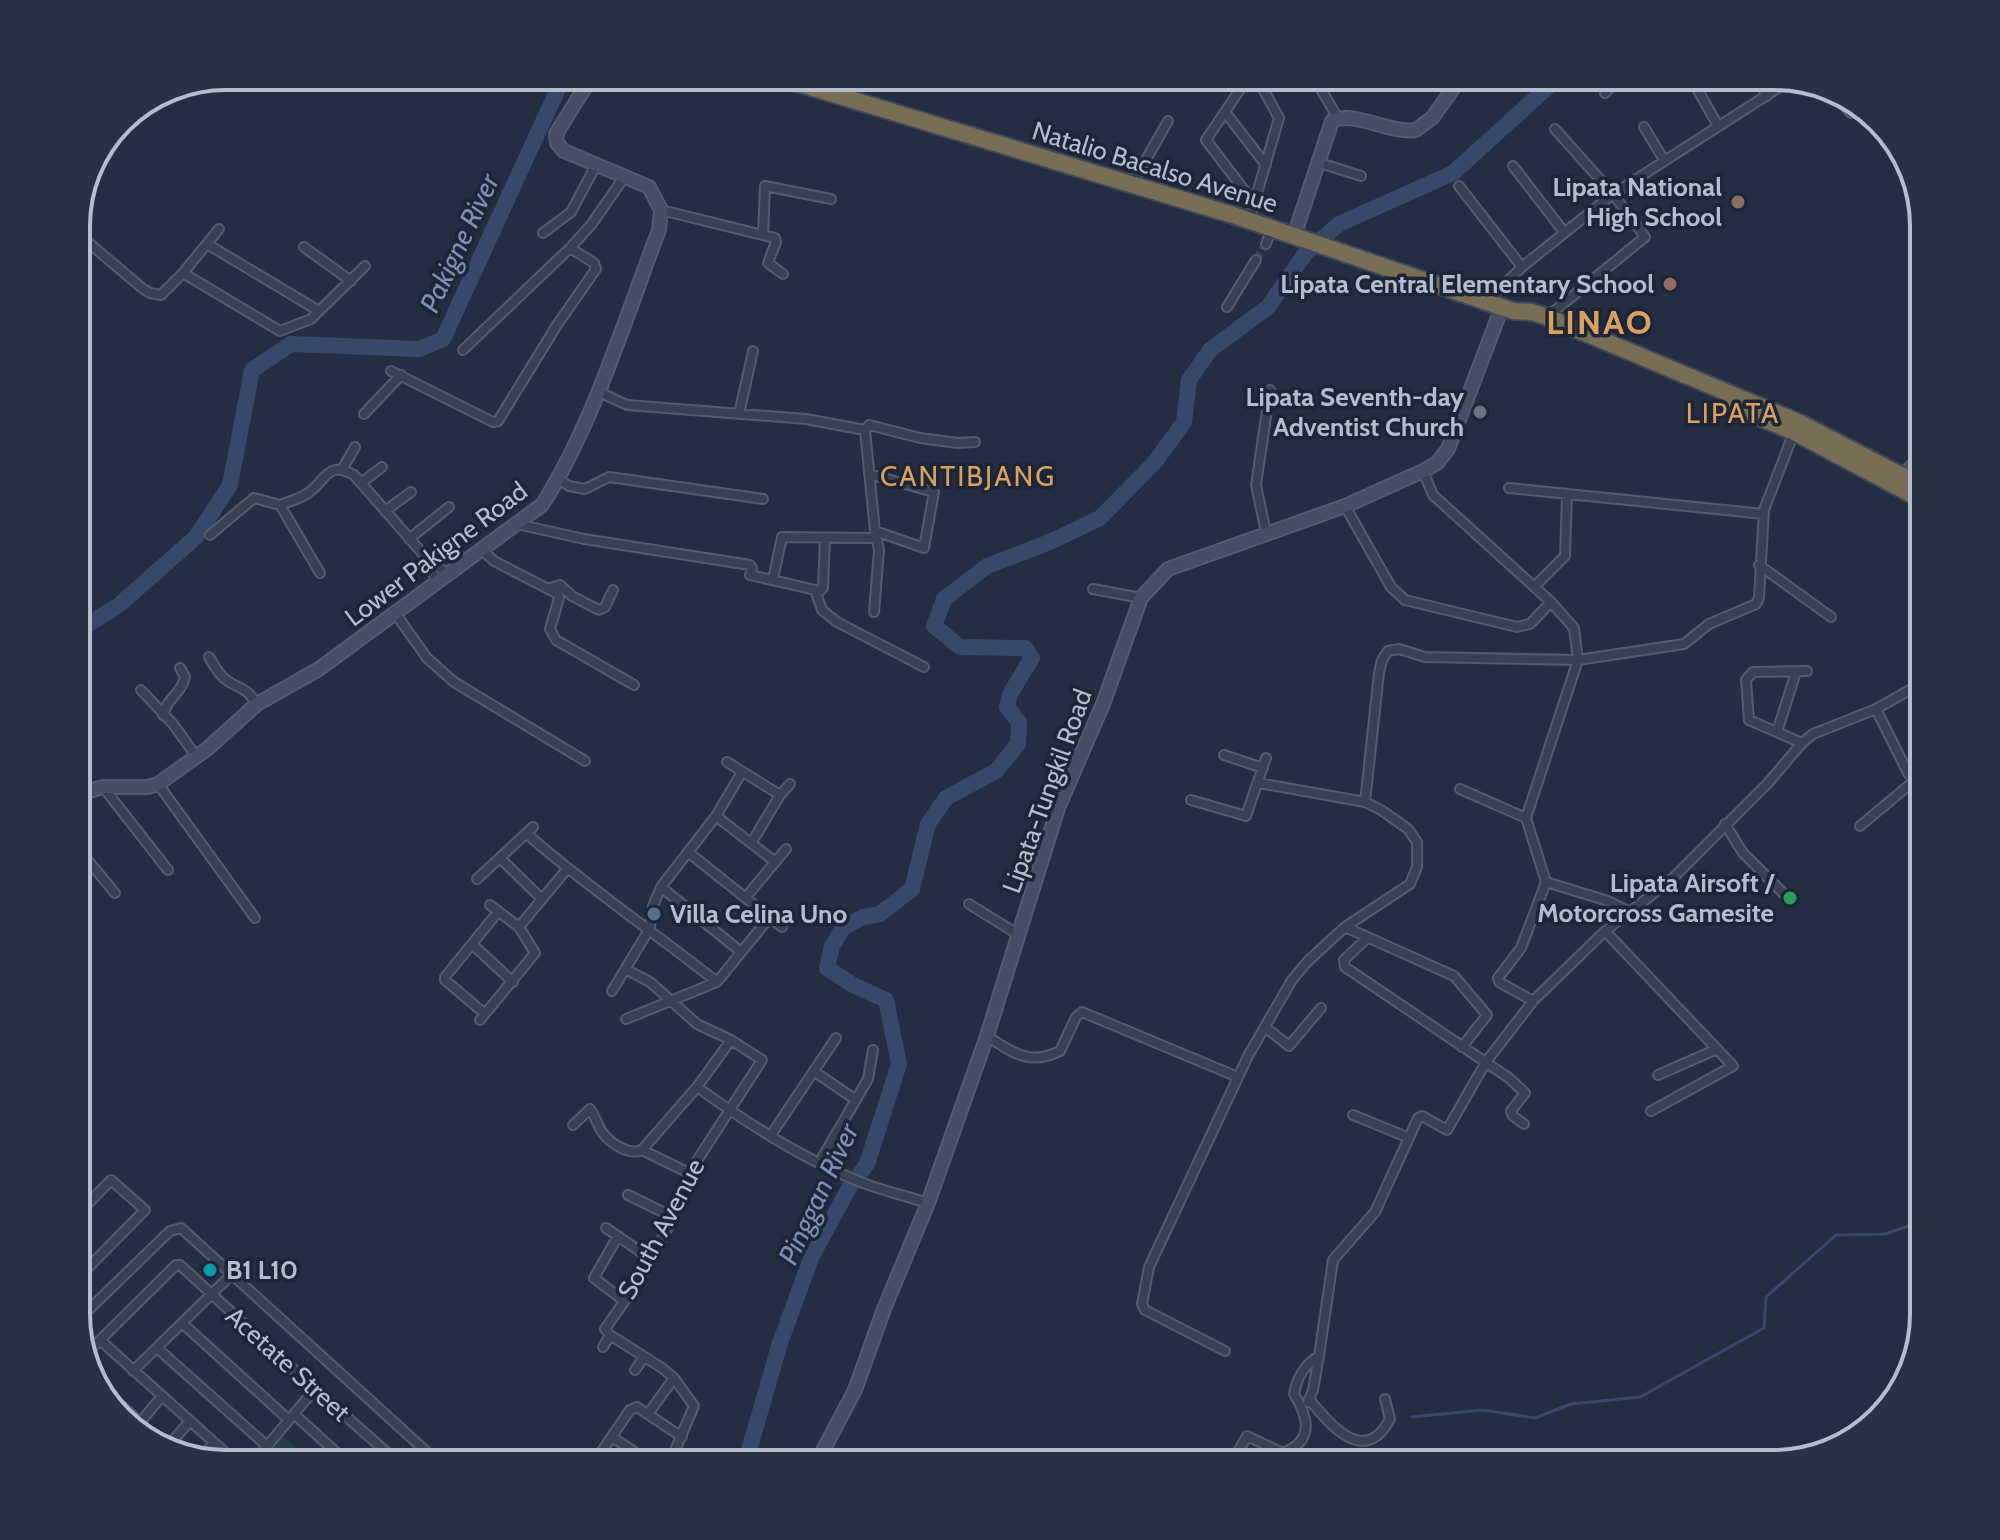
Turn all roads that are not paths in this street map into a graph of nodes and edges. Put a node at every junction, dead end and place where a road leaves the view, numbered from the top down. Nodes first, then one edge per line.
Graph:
1 (583, 90) edge
2 (821, 90) edge
3 (1240, 90) edge
4 (1264, 90) edge
5 (1321, 90) edge
6 (1452, 90) edge
7 (1608, 90) edge
8 (1698, 90) edge
9 (1764, 90) edge
10 (1776, 90) edge
11 (1605, 93) dead end
12 (1767, 96) junction
13 (1225, 112) junction
14 (1338, 118) junction
15 (1168, 121) dead end
16 (1718, 126) junction
17 (1644, 127) dead end
18 (1555, 129) dead end
19 (1664, 160) junction
20 (1317, 162) junction
21 (596, 165) junction
22 (1266, 165) junction
23 (1513, 166) dead end
24 (625, 176) junction
25 (1361, 176) dead end
26 (1132, 184) junction
27 (1459, 186) dead end
28 (1613, 194) junction
29 (831, 199) dead end
30 (1254, 203) junction
31 (661, 210) junction
32 (1249, 221) junction
33 (219, 229) dead end
34 (1564, 232) junction
35 (543, 233) dead end
36 (763, 234) junction
37 (1300, 237) junction
38 (90, 244) edge
39 (207, 244) junction
40 (304, 247) dead end
41 (570, 248) junction
42 (1256, 260) tunnel mouth
43 (365, 266) dead end
44 (1522, 267) junction
45 (183, 273) junction
46 (783, 274) dead end
47 (351, 281) junction
48 (1494, 304) junction
49 (1227, 307) dead end
50 (319, 311) junction
51 (1519, 313) junction
52 (1547, 317) junction
53 (463, 350) dead end
54 (753, 351) dead end
55 (391, 371) dead end
56 (401, 375) junction
57 (1270, 390) dead end
58 (597, 391) junction
59 (364, 414) dead end
60 (739, 414) junction
61 (865, 430) junction
62 (1794, 432) junction
63 (975, 442) dead end
64 (355, 447) dead end
65 (382, 467) dead end
66 (343, 468) junction
67 (1910, 469) edge
68 (1423, 471) junction
69 (869, 474) junction
70 (558, 479) junction
71 (1899, 480) junction
72 (361, 483) junction
73 (1910, 483) edge
74 (1509, 488) dead end
75 (1910, 489) edge
76 (411, 492) dead end
77 (1567, 495) junction
78 (763, 499) dead end
79 (280, 505) junction
80 (1345, 506) junction
81 (449, 507) dead end
82 (385, 511) junction
83 (1764, 514) junction
84 (516, 524) junction
85 (1266, 533) junction
86 (875, 534) junction
87 (210, 535) dead end
88 (825, 538) junction
89 (409, 539) junction
90 (481, 549) junction
91 (1759, 565) junction
92 (320, 573) dead end
93 (442, 578) junction
94 (773, 579) junction
95 (1534, 587) junction
96 (550, 588) junction
97 (1093, 589) dead end
98 (613, 590) dead end
99 (815, 590) junction
100 (1141, 598) junction
101 (1551, 602) junction
102 (874, 612) dead end
103 (395, 613) junction
104 (1831, 617) dead end
105 (209, 657) dead end
106 (1578, 660) junction
107 (924, 667) dead end
108 (180, 668) dead end
109 (1807, 671) dead end
110 (1796, 672) junction
111 (634, 685) dead end
112 (141, 690) dead end
113 (1910, 690) edge
114 (257, 704) junction
115 (1876, 709) junction
116 (163, 715) junction
117 (1777, 732) junction
118 (1802, 743) junction
119 (1224, 755) dead end
120 (196, 756) junction
121 (585, 761) dead end
122 (727, 762) dead end
123 (742, 772) junction
124 (1910, 773) edge
125 (1259, 783) junction
126 (158, 784) junction
127 (790, 784) dead end
128 (1910, 784) edge
129 (103, 787) junction
130 (1460, 789) dead end
131 (90, 791) edge
132 (780, 795) junction
133 (1191, 800) dead end
134 (1365, 802) junction
135 (716, 816) junction
136 (1526, 818) junction
137 (1725, 824) junction
138 (1860, 826) dead end
139 (752, 842) junction
140 (786, 849) dead end
141 (688, 852) junction
142 (500, 858) junction
143 (774, 861) junction
144 (90, 863) edge
145 (567, 869) junction
146 (168, 870) dead end
147 (477, 879) dead end
148 (1546, 882) junction
149 (661, 887) junction
150 (115, 893) dead end
151 (746, 897) junction
152 (1787, 897) dead end
153 (542, 899) junction
154 (969, 904) dead end
155 (490, 905) dead end
156 (1628, 911) junction
157 (498, 912) junction
158 (255, 918) dead end
159 (769, 918) junction
160 (519, 927) junction
161 (782, 927) dead end
162 (1345, 927) junction
163 (650, 928) junction
164 (1605, 931) junction
165 (1019, 935) junction
166 (1367, 938) junction
167 (472, 944) junction
168 (741, 952) junction
169 (627, 970) junction
170 (513, 982) junction
171 (717, 982) junction
172 (612, 991) dead end
173 (674, 1001) junction
174 (1533, 1001) junction
175 (1321, 1008) dead end
176 (626, 1019) dead end
177 (697, 1024) junction
178 (1265, 1027) junction
179 (690, 1033) dead end
180 (987, 1036) junction
181 (836, 1038) dead end
182 (731, 1040) junction
183 (1462, 1047) junction
184 (1717, 1049) junction
185 (873, 1050) dead end
186 (1486, 1062) junction
187 (815, 1072) junction
188 (1233, 1075) dead end
189 (1658, 1075) dead end
190 (697, 1087) junction
191 (856, 1100) junction
192 (730, 1111) junction
193 (1651, 1111) dead end
194 (1353, 1115) dead end
195 (1524, 1124) dead end
196 (573, 1125) dead end
197 (771, 1135) junction
198 (1407, 1137) junction
199 (642, 1150) junction
200 (819, 1163) junction
201 (689, 1173) junction
202 (628, 1195) dead end
203 (90, 1202) edge
204 (928, 1203) junction
205 (673, 1217) junction
206 (606, 1228) dead end
207 (618, 1236) junction
208 (651, 1259) junction
209 (90, 1266) edge
210 (231, 1275) junction
211 (211, 1294) junction
212 (624, 1301) junction
213 (90, 1308) edge
214 (182, 1323) junction
215 (610, 1335) junction
216 (100, 1340) junction
217 (94, 1346) edge
218 (603, 1347) dead end
219 (157, 1348) junction
220 (1225, 1351) dead end
221 (1319, 1356) junction
222 (644, 1357) junction
223 (635, 1370) dead end
224 (133, 1371) junction
225 (674, 1378) junction
226 (315, 1389) junction
227 (162, 1396) junction
228 (1309, 1399) junction
229 (1385, 1399) dead end
230 (1303, 1410) junction
231 (648, 1414) junction
232 (291, 1417) junction
233 (141, 1420) edge
234 (190, 1421) junction
235 (612, 1437) junction
236 (682, 1437) junction
237 (174, 1439) edge
238 (214, 1443) junction
239 (267, 1446) junction
240 (209, 1448) edge
241 (221, 1449) edge
242 (264, 1450) edge
243 (332, 1450) edge
244 (384, 1450) edge
245 (425, 1450) edge
246 (603, 1450) edge
247 (631, 1450) edge
248 (676, 1450) edge
249 (823, 1450) edge
250 (1239, 1450) edge
251 (1277, 1450) edge
252 (1289, 1450) edge

1 - 21 street
2 - 26 highway, Natalio Bacalso Avenue
3 - 13 street
4 - 22 street
5 - 14 street
6 - 14 street
7 - 11 street
8 - 16 street
9 - 12 street
10 - 12 street
12 - 16 street
13 - 22 street
13 - 30 street
14 - 20 street
15 - 26 street
16 - 19 street
17 - 19 street
18 - 28 street
19 - 28 street
20 - 25 street
20 - 37 street
21 - 24 street
21 - 35 street
22 - 30 street
23 - 34 street
24 - 31 street
24 - 41 street
26 - 32 highway, Natalio Bacalso Avenue
27 - 44 street
28 - 34 street
28 - 52 street
29 - 36 street
30 - 32 street
31 - 36 street
31 - 58 street, Lower Pakigne Road
32 - 37 highway, Natalio Bacalso Avenue
33 - 39 street
34 - 44 street
36 - 46 street
37 - 48 highway, Natalio Bacalso Avenue
38 - 45 street
39 - 45 street
39 - 50 street
40 - 47 street
41 - 53 street
41 - 56 street
42 - 49 street
43 - 47 street
44 - 48 street
45 - 50 street
47 - 50 street
48 - 51 highway, Natalio Bacalso Avenue
48 - 68 street, Lipata-Tungkil Road
51 - 52 highway, Natalio Bacalso Avenue
51 - 62 highway, Natalio Bacalso Avenue
52 - 71 highway, Natalio Bacalso Avenue
54 - 60 street
55 - 56 street
56 - 59 street
57 - 85 street
58 - 60 street
58 - 70 street, Lower Pakigne Road
60 - 61 street
61 - 63 street
61 - 69 street
62 - 71 highway, Natalio Bacalso Avenue
62 - 83 street
64 - 66 street
65 - 72 street
66 - 72 street
66 - 79 street
67 - 71 street
68 - 80 street, Lipata-Tungkil Road
68 - 95 street
69 - 86 street
69 - 86 street
70 - 78 street
70 - 84 street, Lower Pakigne Road
71 - 73 highway, Natalio Bacalso Avenue
71 - 75 highway, Natalio Bacalso Avenue
72 - 82 street
74 - 77 street
76 - 82 street
77 - 83 street
77 - 95 street
79 - 87 street
79 - 92 street
80 - 85 street, Lipata-Tungkil Road
80 - 101 street
81 - 89 street
82 - 89 street
83 - 91 street
84 - 90 street, Lower Pakigne Road
84 - 94 street
85 - 100 street, Lipata-Tungkil Road
86 - 88 street
86 - 102 street
88 - 94 street
88 - 99 street
89 - 93 street
90 - 93 street, Lower Pakigne Road
90 - 96 street
91 - 104 street
91 - 106 street
93 - 103 street, Lower Pakigne Road
94 - 99 street
95 - 101 street
96 - 98 street
96 - 111 street
97 - 100 street
99 - 107 street
100 - 165 street, Lipata-Tungkil Road
101 - 106 street
103 - 114 street, Lower Pakigne Road
103 - 121 street
105 - 114 street
106 - 134 street
106 - 136 street
108 - 116 street
109 - 110 street
110 - 117 street
110 - 117 street
112 - 116 street
113 - 115 street
114 - 120 street, Lower Pakigne Road
115 - 118 street
115 - 124 street
116 - 120 street
117 - 118 street
118 - 137 street
119 - 125 street
120 - 126 street, Lower Pakigne Road
122 - 123 street
123 - 132 street
123 - 135 street
125 - 133 street
125 - 134 street
126 - 129 street
126 - 158 street
127 - 132 street
128 - 138 street
129 - 131 street
129 - 146 street
130 - 136 street
132 - 139 street
134 - 162 street
135 - 139 street
135 - 141 street
136 - 148 street
137 - 152 street
137 - 156 street
139 - 143 street
140 - 143 street
141 - 149 street
141 - 151 street
142 - 145 street
142 - 147 street
142 - 153 street
143 - 151 street
144 - 150 street
145 - 153 street
145 - 163 street
148 - 156 street
148 - 174 street
149 - 163 street
149 - 168 street
151 - 159 street
153 - 160 street
154 - 165 street
155 - 157 street
156 - 164 street
157 - 160 street
157 - 167 street
159 - 161 street
159 - 168 street
160 - 170 street
162 - 166 street
162 - 178 street
163 - 169 street
163 - 171 street
164 - 174 street
164 - 184 street
165 - 180 street, Lipata-Tungkil Road
166 - 183 street
166 - 183 street
167 - 170 street
167 - 170 street
168 - 171 street
169 - 172 street
169 - 173 street
171 - 173 street
173 - 176 street
173 - 177 street
174 - 186 street
175 - 178 street
177 - 179 street
177 - 182 street
178 - 220 street
180 - 188 street
180 - 204 street, Lipata-Tungkil Road
181 - 187 street
182 - 190 street
182 - 192 street, South Avenue
183 - 186 street
184 - 189 street
184 - 193 street
185 - 191 street
186 - 195 street
186 - 198 street
187 - 191 street
187 - 197 street
190 - 192 street
190 - 199 street
191 - 200 street
192 - 197 street
192 - 201 street, South Avenue
194 - 198 street
196 - 199 street
197 - 200 street
198 - 221 street
199 - 201 street
200 - 204 street
201 - 205 street, South Avenue
202 - 205 street
203 - 209 street
204 - 249 street, Lipata-Tungkil Road
205 - 208 street, South Avenue
206 - 207 street
207 - 208 street
207 - 212 street
208 - 212 street, South Avenue
210 - 211 street
210 - 213 street
210 - 245 street
211 - 214 street
211 - 216 street, Acetate Street
211 - 226 street, Acetate Street
212 - 215 street, South Avenue
214 - 219 street
214 - 232 street
215 - 218 street
215 - 222 street
216 - 217 street
216 - 224 street
219 - 224 street
219 - 239 street
221 - 228 street
221 - 230 street
222 - 223 street
222 - 225 street
224 - 227 street
225 - 231 street
225 - 236 street
226 - 232 street
226 - 244 street, Acetate Street
227 - 233 street
227 - 234 street
228 - 229 street
228 - 230 street
230 - 252 street
231 - 235 street
231 - 236 street
232 - 239 street
232 - 243 street
234 - 237 street
234 - 238 street
235 - 246 street
235 - 247 street
236 - 248 street
238 - 240 street
238 - 241 street
239 - 242 street
250 - 251 street

